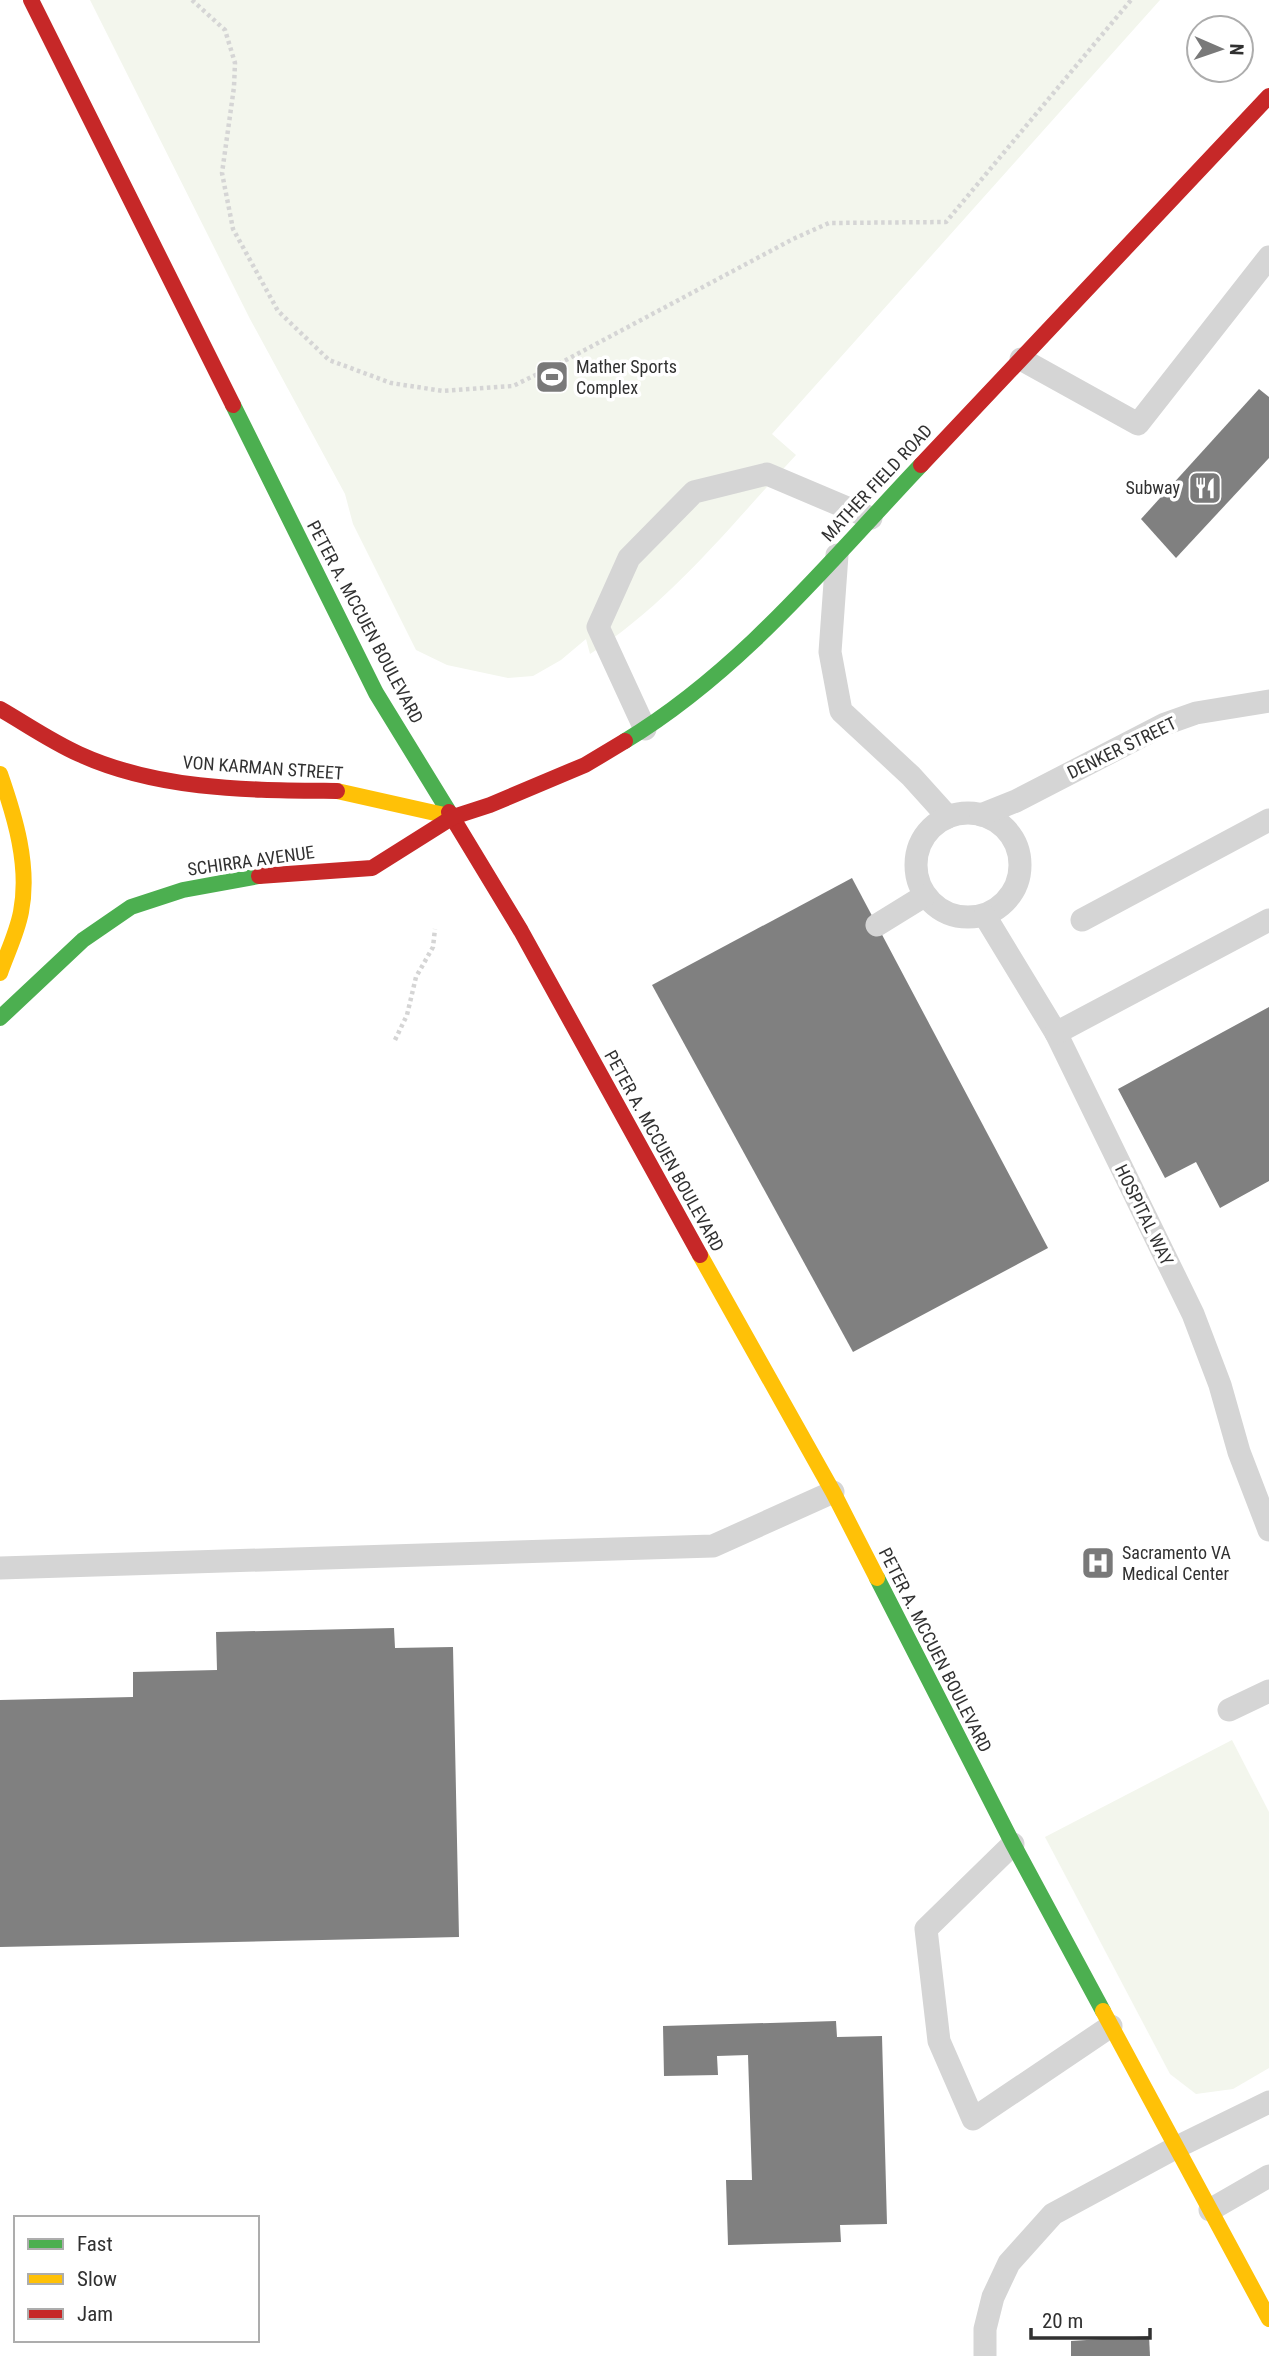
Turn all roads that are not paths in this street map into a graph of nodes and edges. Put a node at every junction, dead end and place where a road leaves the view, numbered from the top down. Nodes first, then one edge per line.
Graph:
1 (31, 0) edge
2 (1269, 96) edge
3 (1269, 257) edge
4 (1021, 359) junction
5 (871, 518) junction
6 (837, 554) junction
7 (1269, 701) edge
8 (0, 709) edge
9 (645, 729) junction
10 (0, 774) edge
11 (981, 815) junction
12 (453, 817) junction
13 (948, 817) junction
14 (1269, 820) edge
15 (924, 896) junction
16 (985, 916) junction
17 (1082, 920) dead end
18 (1269, 920) edge
19 (877, 925) dead end
20 (0, 973) edge
21 (0, 1018) edge
22 (1056, 1033) junction
23 (833, 1492) junction
24 (1269, 1530) edge
25 (0, 1567) edge
26 (1269, 1691) edge
27 (1229, 1710) dead end
28 (1013, 1844) junction
29 (1111, 2026) junction
30 (1269, 2102) edge
31 (1177, 2147) junction
32 (1269, 2176) edge
33 (1210, 2210) junction
34 (1269, 2319) edge
35 (985, 2356) edge

1 - 12 street, PETER A. MCCUEN BOULEVARD
2 - 4 street, MATHER FIELD ROAD
3 - 4 lane
4 - 5 street, MATHER FIELD ROAD
5 - 6 street, MATHER FIELD ROAD
5 - 9 lane
6 - 9 street, MATHER FIELD ROAD
6 - 13 lane
7 - 11 lane, DENKER STREET
8 - 12 street, VON KARMAN STREET
9 - 12 street, MATHER FIELD ROAD
10 - 20 street
11 - 13 lane
11 - 16 lane
12 - 21 street, SCHIRRA AVENUE
12 - 23 street, PETER A. MCCUEN BOULEVARD
13 - 15 lane
14 - 17 lane
15 - 16 lane
15 - 19 lane
16 - 22 lane, HOSPITAL WAY
18 - 22 lane
22 - 24 lane, HOSPITAL WAY
23 - 25 lane
23 - 28 street, PETER A. MCCUEN BOULEVARD
26 - 27 lane
28 - 29 street, PETER A. MCCUEN BOULEVARD
28 - 29 lane
29 - 31 street, PETER A. MCCUEN BOULEVARD
30 - 31 lane
31 - 33 street, PETER A. MCCUEN BOULEVARD
31 - 35 lane
32 - 33 lane
33 - 34 street, PETER A. MCCUEN BOULEVARD

